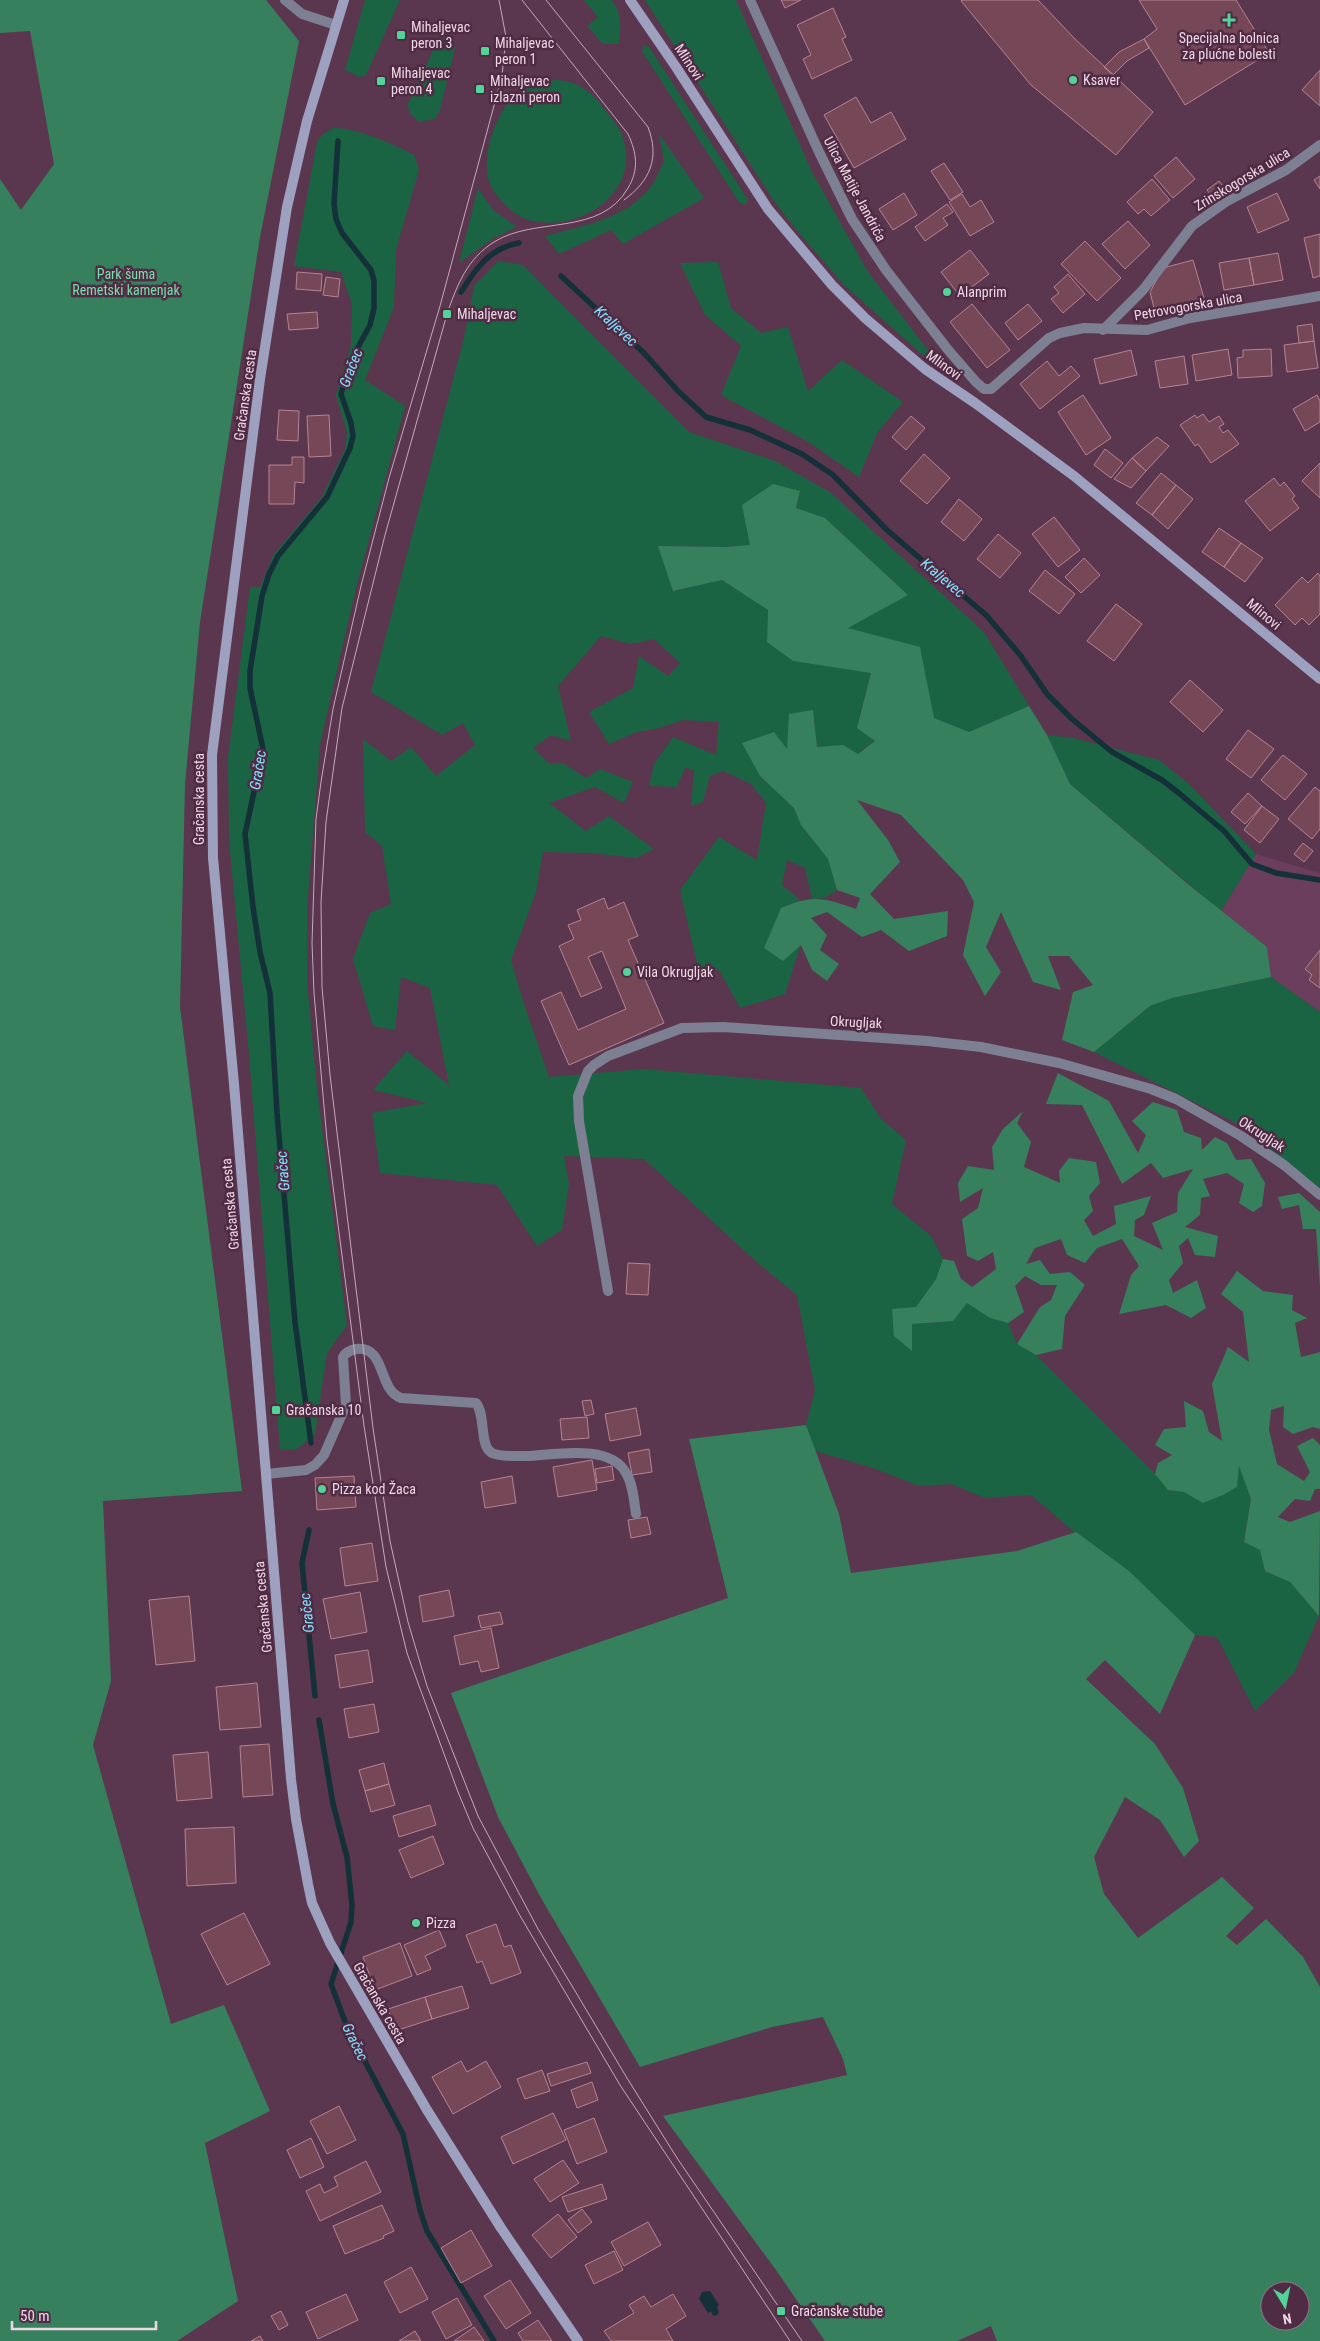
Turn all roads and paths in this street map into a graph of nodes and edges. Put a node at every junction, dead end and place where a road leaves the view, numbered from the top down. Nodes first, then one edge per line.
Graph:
1 (285, 0) edge
2 (344, 0) edge
3 (630, 0) edge
4 (750, 0) edge
5 (336, 25) junction
6 (1320, 145) edge
7 (1320, 296) edge
8 (1102, 330) junction
9 (991, 389) joint
10 (1320, 679) edge
11 (1320, 1195) edge
12 (608, 1291) dead end
13 (266, 1474) junction
14 (636, 1514) dead end
15 (578, 2341) edge

1 - 5 street
2 - 5 main road, Gračanska cesta
3 - 10 main road, Mlinovi
4 - 9 street, Ulica Matije Jandrića
5 - 13 main road, Gračanska cesta
6 - 8 street, Zrinskogorska ulica
7 - 8 street, Petrovogorska ulica
8 - 9 street, Petrovogorska ulica
11 - 12 street, Okrugljak
13 - 14 street
13 - 15 main road, Gračanska cesta

